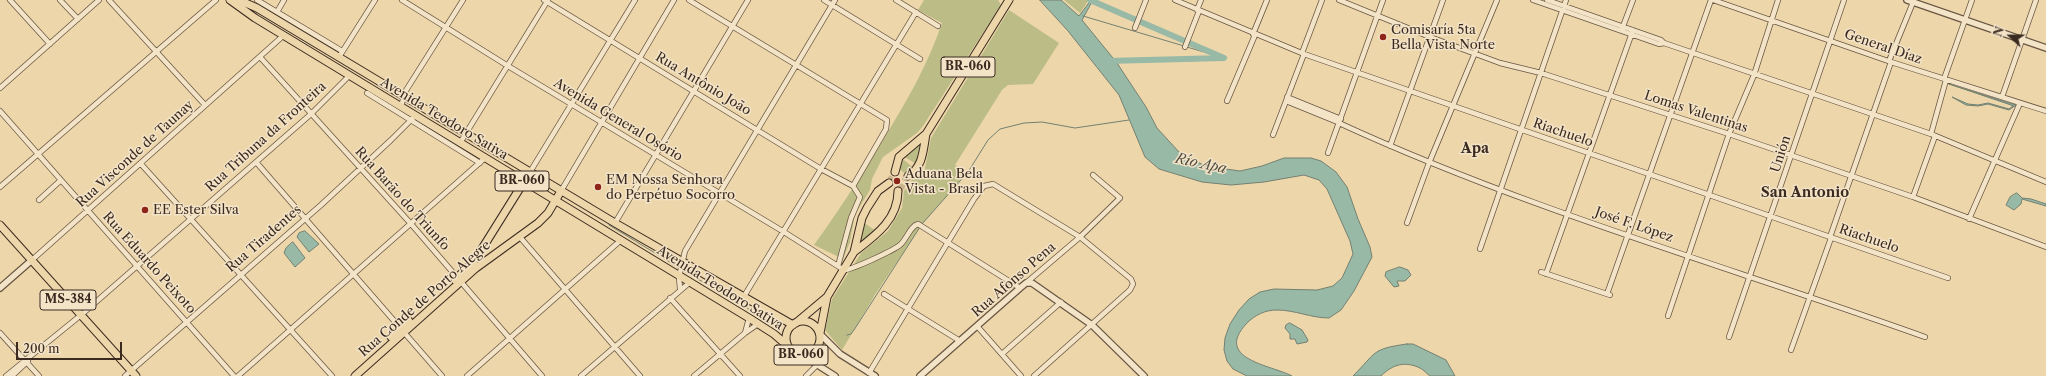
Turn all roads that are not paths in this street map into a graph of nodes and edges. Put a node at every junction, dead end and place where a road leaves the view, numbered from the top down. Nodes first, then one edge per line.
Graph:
1 (10, 0) edge
2 (60, 0) edge
3 (99, 0) edge
4 (109, 0) edge
5 (216, 0) edge
6 (230, 0) edge
7 (240, 0) edge
8 (284, 0) edge
9 (375, 0) edge
10 (402, 0) edge
11 (463, 0) edge
12 (635, 0) edge
13 (674, 0) edge
14 (689, 0) edge
15 (748, 0) edge
16 (824, 0) edge
17 (835, 0) edge
18 (896, 0) edge
19 (1009, 0) edge
20 (1146, 0) edge
21 (1175, 0) edge
22 (1201, 0) edge
23 (1267, 0) edge
24 (1322, 0) edge
25 (1339, 0) edge
26 (1383, 0) edge
27 (1443, 0) edge
28 (1498, 0) edge
29 (1533, 0) edge
30 (1547, 0) edge
31 (1566, 0) edge
32 (1633, 0) edge
33 (1778, 0) edge
34 (1844, 0) edge
35 (1907, 0) edge
36 (1972, 0) edge
37 (2036, 0) edge
38 (546, 1) edge
39 (1711, 1) edge
40 (1914, 1) edge
41 (259, 4) edge
42 (832, 5) junction
43 (1563, 8) junction
44 (1198, 10) junction
45 (277, 12) junction
46 (916, 12) junction
47 (1377, 16) junction
48 (255, 18) junction
49 (78, 19) junction
50 (1964, 21) junction
51 (1770, 22) junction
52 (732, 26) junction
53 (938, 26) dead end
54 (446, 27) junction
55 (1134, 28) dead end
56 (1622, 29) junction
57 (1632, 32) junction
58 (1254, 34) junction
59 (284, 36) junction
60 (1430, 37) junction
61 (610, 40) junction
62 (2021, 40) junction
63 (1830, 43) junction
64 (50, 44) junction
65 (896, 44) junction
66 (1185, 47) dead end
67 (2046, 48) edge
68 (157, 50) junction
69 (1303, 53) junction
70 (340, 54) junction
71 (1476, 54) junction
72 (1692, 54) junction
73 (260, 57) junction
74 (640, 58) junction
75 (920, 59) dead end
76 (1890, 63) junction
77 (508, 66) junction
78 (797, 66) junction
79 (1357, 73) junction
80 (1541, 73) junction
81 (350, 75) junction
82 (1754, 76) junction
83 (1945, 81) junction
84 (0, 88) edge
85 (694, 91) junction
86 (1410, 92) junction
87 (367, 93) dead end
88 (1812, 94) junction
89 (1610, 95) junction
90 (404, 96) junction
91 (2002, 97) junction
92 (1286, 99) junction
93 (1227, 101) dead end
94 (860, 103) junction
95 (572, 104) junction
96 (205, 105) junction
97 (2019, 105) junction
98 (401, 107) junction
99 (1454, 107) junction
100 (2046, 111) edge
101 (0, 112) edge
102 (311, 114) junction
103 (1670, 114) junction
104 (1872, 115) junction
105 (413, 118) junction
106 (602, 122) junction
107 (1340, 122) junction
108 (758, 130) junction
109 (1521, 130) junction
110 (466, 134) junction
111 (926, 134) junction
112 (1272, 134) dead end
113 (1729, 134) junction
114 (1933, 135) junction
115 (460, 143) junction
116 (1390, 146) junction
117 (1328, 153) dead end
118 (38, 154) junction
119 (1590, 154) junction
120 (1792, 155) junction
121 (656, 156) junction
122 (482, 160) junction
123 (1995, 161) junction
124 (256, 162) junction
125 (1429, 163) junction
126 (141, 164) junction
127 (360, 168) junction
128 (821, 168) junction
129 (530, 172) junction
130 (1649, 174) junction
131 (1093, 175) dead end
132 (1852, 176) junction
133 (62, 180) junction
134 (524, 182) junction
135 (2046, 182) edge
136 (853, 186) junction
137 (0, 187) edge
138 (1501, 190) junction
139 (561, 191) junction
140 (719, 194) junction
141 (1709, 194) junction
142 (1913, 197) junction
143 (39, 200) dead end
144 (555, 202) junction
145 (88, 210) junction
146 (1568, 214) junction
147 (1771, 217) junction
148 (190, 219) junction
149 (304, 219) junction
150 (1969, 219) junction
151 (615, 223) junction
152 (1407, 223) dead end
153 (412, 224) junction
154 (0, 225) edge
155 (784, 232) junction
156 (1629, 235) junction
157 (519, 236) junction
158 (1080, 237) junction
159 (1831, 238) junction
160 (621, 240) junction
161 (948, 244) junction
162 (2046, 247) edge
163 (1480, 249) dead end
164 (854, 252) junction
165 (1689, 255) junction
166 (32, 260) junction
167 (683, 263) junction
168 (137, 266) junction
169 (838, 266) junction
170 (844, 270) junction
171 (1541, 272) dead end
172 (1546, 274) junction
173 (240, 275) junction
174 (353, 276) junction
175 (679, 277) junction
176 (1751, 277) junction
177 (1948, 278) dead end
178 (458, 280) junction
179 (689, 283) junction
180 (1026, 283) junction
181 (0, 288) edge
182 (1020, 288) junction
183 (565, 289) junction
184 (680, 289) junction
185 (884, 294) dead end
186 (827, 297) junction
187 (1810, 297) junction
188 (670, 298) junction
189 (743, 298) junction
190 (1060, 302) junction
191 (908, 309) junction
192 (81, 315) junction
193 (1668, 316) dead end
194 (749, 318) junction
195 (187, 322) junction
196 (758, 324) junction
197 (794, 324) junction
198 (1092, 325) junction
199 (977, 326) junction
200 (290, 331) junction
201 (402, 331) junction
202 (0, 333) edge
203 (745, 333) junction
204 (820, 333) junction
205 (1729, 337) dead end
206 (1925, 338) dead end
207 (510, 339) junction
208 (960, 342) junction
209 (615, 346) junction
210 (788, 346) junction
211 (1791, 350) dead end
212 (720, 353) junction
213 (1002, 354) junction
214 (802, 355) junction
215 (26, 361) junction
216 (817, 365) junction
217 (869, 372) junction
218 (130, 374) edge
219 (6, 376) edge
220 (12, 376) edge
221 (39, 376) edge
222 (234, 376) edge
223 (238, 376) edge
224 (332, 376) edge
225 (348, 376) edge
226 (355, 376) edge
227 (442, 376) edge
228 (468, 376) edge
229 (542, 376) edge
230 (581, 376) edge
231 (640, 376) edge
232 (694, 376) edge
233 (740, 376) edge
234 (806, 376) edge
235 (835, 376) edge
236 (875, 376) edge
237 (922, 376) edge
238 (1021, 376) edge
239 (1034, 376) edge
240 (1144, 376) edge

1 - 64 street
2 - 49 street
3 - 49 street
4 - 68 street
5 - 68 street
6 - 48 main road, Avenida Teodoro Sativa / BR-060
7 - 41 main road, Avenida Teodoro Sativa / BR-060
8 - 45 street
9 - 70 street
10 - 54 street, Avenida General Osório
11 - 54 street
12 - 61 street
13 - 74 street
14 - 52 street
15 - 52 street
16 - 42 street
17 - 42 street
18 - 46 street
19 - 111 main road, BR-060
20 - 55 street
21 - 44 street, Riachuelo
22 - 44 street
23 - 58 street
24 - 69 street
25 - 47 street, Lomas Valentinas
26 - 47 street
27 - 60 street
28 - 71 street
29 - 43 street
30 - 43 street
31 - 43 street
32 - 56 street
33 - 51 street
34 - 63 street, Unión
35 - 40 street
36 - 50 street
37 - 62 street
38 - 61 street, Rua Antônio João
38 - 77 street
39 - 51 street, General Díaz
39 - 72 street
40 - 50 street
40 - 76 street
41 - 45 street
41 - 48 main road
41 - 70 main road, Avenida Teodoro Sativa / BR-060
42 - 65 street
42 - 78 street
43 - 56 street
43 - 80 street
44 - 58 street, Riachuelo
44 - 66 street
45 - 70 street
46 - 53 street
46 - 65 street
47 - 60 street, Lomas Valentinas
47 - 79 street
48 - 59 main road, Avenida Teodoro Sativa / BR-060
49 - 64 street
50 - 62 street
50 - 83 street
51 - 63 street, General Díaz
51 - 82 street
52 - 78 street
52 - 85 street
54 - 77 street, Avenida General Osório
54 - 90 street
56 - 57 street
57 - 72 street
57 - 89 street
58 - 69 street, Riachuelo
58 - 93 street
59 - 73 street, Rua Visconde de Taunay
59 - 81 main road, Avenida Teodoro Sativa / BR-060
60 - 71 street, Lomas Valentinas
60 - 86 street
61 - 74 street, Rua Antônio João
61 - 95 street
62 - 67 street
62 - 91 street
63 - 76 street, General Díaz
63 - 88 street, Unión
64 - 84 street
65 - 75 street
65 - 94 street
68 - 96 street
68 - 118 street
69 - 79 street, Riachuelo
69 - 92 street
70 - 90 main road, Avenida Teodoro Sativa / BR-060
71 - 80 street, Lomas Valentinas
71 - 99 street
72 - 82 street
72 - 103 street
73 - 96 street, Rua Visconde de Taunay
73 - 102 street, Rua Barão do Triunfo
74 - 85 street, Rua Antônio João
74 - 106 street
76 - 83 street, General Díaz
76 - 104 street
77 - 95 street, Avenida General Osório
77 - 110 street
78 - 94 street
78 - 108 street
79 - 86 street, Riachuelo
79 - 107 street
80 - 89 street, Lomas Valentinas
80 - 109 street
81 - 98 main road, Avenida Teodoro Sativa / BR-060
81 - 102 street, Rua Tribuna da Fronteira
82 - 88 street
82 - 113 street
83 - 91 street, General Díaz
83 - 114 street
85 - 108 street, Rua Antônio João
85 - 121 street
86 - 99 street, Riachuelo
86 - 116 street
87 - 105 street
88 - 104 street
88 - 120 street, Unión
89 - 103 street, Lomas Valentinas
89 - 119 street
90 - 98 street
90 - 110 main road, Avenida Teodoro Sativa / BR-060
91 - 97 street, General Díaz
92 - 107 street, José F. López
92 - 112 street
94 - 128 street
94 - 136 street
95 - 106 street, Avenida General Osório
95 - 129 street
96 - 126 street, Rua Visconde de Taunay
97 - 100 street, General Díaz
97 - 123 street
98 - 105 main road, Avenida Teodoro Sativa / BR-060
99 - 109 street, Riachuelo
99 - 125 street
101 - 118 street, Rua Eduardo Peixoto
102 - 124 street, Rua Tribuna da Fronteira
102 - 127 street, Rua Barão do Triunfo
103 - 113 street, Lomas Valentinas
103 - 130 street
104 - 114 street
104 - 132 street
105 - 115 main road, Avenida Teodoro Sativa / BR-060
105 - 122 street
105 - 127 street, Rua Tiradentes
106 - 121 street, Avenida General Osório
106 - 139 street
107 - 116 street, José F. López
107 - 117 street
108 - 128 street, Rua Antônio João
108 - 140 street
109 - 119 street, Riachuelo
109 - 138 street
110 - 115 street
110 - 129 main road, Avenida Teodoro Sativa / BR-060
111 - 111 main road, BR-060
113 - 120 street, Lomas Valentinas
113 - 141 street
114 - 123 street
114 - 142 street
115 - 122 main road, Avenida Teodoro Sativa / BR-060
116 - 125 street, José F. López
118 - 133 street, Rua Eduardo Peixoto
118 - 137 street
119 - 130 street, Riachuelo
119 - 146 street
120 - 132 street, Lomas Valentinas
120 - 147 street, Unión
121 - 140 street, Avenida General Osório
121 - 151 street
122 - 134 main road, Avenida Teodoro Sativa / BR-060
122 - 153 street
123 - 135 street
123 - 150 street
124 - 148 street, Rua Tribuna da Fronteira
124 - 149 street
125 - 138 street, José F. López
125 - 152 street
126 - 145 street, Rua Visconde de Taunay
126 - 148 street
127 - 149 street, Rua Tiradentes
127 - 153 street, Rua Barão do Triunfo
128 - 136 street, Rua Antônio João
128 - 155 street
129 - 134 main road, Rua Conde de Porto Alegre
129 - 139 main road, Avenida Teodoro Sativa / BR-060
130 - 141 street, Riachuelo
130 - 156 street
131 - 158 street, Rua Afonso Pena
132 - 142 street, Lomas Valentinas
132 - 159 street
133 - 143 street
133 - 145 street, Rua Eduardo Peixoto
134 - 144 main road, Avenida Teodoro Sativa / BR-060
134 - 178 main road, Rua Conde de Porto Alegre
136 - 169 street
138 - 146 street, José F. López
138 - 163 street
139 - 144 main road, Rua Conde de Porto Alegre
139 - 151 main road, Avenida Teodoro Sativa / BR-060
140 - 155 street, Avenida General Osório
140 - 167 street
141 - 147 street, Riachuelo
141 - 165 street
142 - 150 street, Lomas Valentinas
144 - 157 main road, Rua Conde de Porto Alegre
144 - 160 main road, Avenida Teodoro Sativa / BR-060
145 - 166 street, Rua Visconde de Taunay
145 - 168 street, Rua Eduardo Peixoto
146 - 156 street, José F. López
146 - 172 street
147 - 159 street, Riachuelo
147 - 176 street, Unión
148 - 168 street, Rua Tribuna da Fronteira
148 - 173 street
149 - 173 street, Rua Tiradentes
149 - 174 street
150 - 162 street, Lomas Valentinas
151 - 167 main road, Avenida Teodoro Sativa / BR-060
153 - 174 street
153 - 178 street, Rua Barão do Triunfo
154 - 166 main road, MS-384
155 - 169 street, Avenida General Osório
155 - 189 street
156 - 165 street, José F. López
156 - 172 street
157 - 178 main road, Rua Conde de Porto Alegre
157 - 183 street
158 - 161 street
158 - 180 street, Rua Afonso Pena
158 - 198 street
159 - 177 street, Riachuelo
159 - 187 street
160 - 175 main road, Avenida Teodoro Sativa / BR-060
160 - 183 street
161 - 170 street
161 - 182 street
161 - 191 street
164 - 164 main road, BR-060
164 - 170 main road, BR-060
165 - 176 street, José F. López
165 - 193 street
166 - 181 street, Rua Visconde de Taunay
166 - 192 main road, MS-384
167 - 175 street
167 - 189 main road, Avenida Teodoro Sativa / BR-060
168 - 192 street, Rua Tribuna da Fronteira
168 - 195 street, Rua Eduardo Peixoto
169 - 170 street, Avenida General Osório
170 - 186 main road, BR-060
171 - 172 street
173 - 195 street, Rua Tiradentes
173 - 200 street
174 - 200 street
174 - 201 street
175 - 179 main road, Avenida Teodoro Sativa / BR-060
175 - 184 street
176 - 187 street, José F. López
176 - 205 street, Unión
178 - 201 main road, Rua Conde de Porto Alegre
178 - 207 street, Rua Barão do Triunfo
179 - 184 street
179 - 194 main road, Avenida Teodoro Sativa / BR-060
180 - 182 street, Rua Afonso Pena
180 - 190 street
182 - 199 street, Rua Afonso Pena
183 - 207 street
183 - 209 street
184 - 188 street
185 - 191 street
186 - 197 main road, BR-060
186 - 204 main road, BR-060
187 - 206 street, José F. López
187 - 211 street
188 - 209 street
188 - 212 street
189 - 197 main road, Avenida Teodoro Sativa / BR-060
190 - 198 street
190 - 213 street
191 - 208 street
191 - 217 street
192 - 215 street, Rua Tribuna da Fronteira
192 - 218 main road, MS-384
194 - 196 main road, Avenida Teodoro Sativa / BR-060
194 - 203 street
195 - 218 street, Rua Tiradentes
195 - 222 street, Rua Eduardo Peixoto
196 - 203 street
196 - 210 main road, Avenida Teodoro Sativa / BR-060
197 - 204 main road, BR-060
197 - 210 main road, BR-060
198 - 239 street
198 - 240 street
199 - 208 street, Rua Afonso Pena
199 - 213 street
200 - 223 street
200 - 224 street
201 - 225 main road, Rua Conde de Porto Alegre
201 - 226 main road, Rua Conde de Porto Alegre
201 - 227 street
202 - 215 street
203 - 212 street
204 - 214 main road, BR-060
204 - 217 street
207 - 228 street
207 - 229 street, Rua Barão do Triunfo
208 - 237 street, Rua Afonso Pena
209 - 230 street
209 - 231 street
210 - 214 main road, BR-060
212 - 232 street
212 - 233 street
213 - 238 street
214 - 216 street
215 - 219 street, Rua Tribuna da Fronteira
215 - 220 street, Rua Tribuna da Fronteira
215 - 221 street
216 - 234 street
216 - 235 street
217 - 236 street

